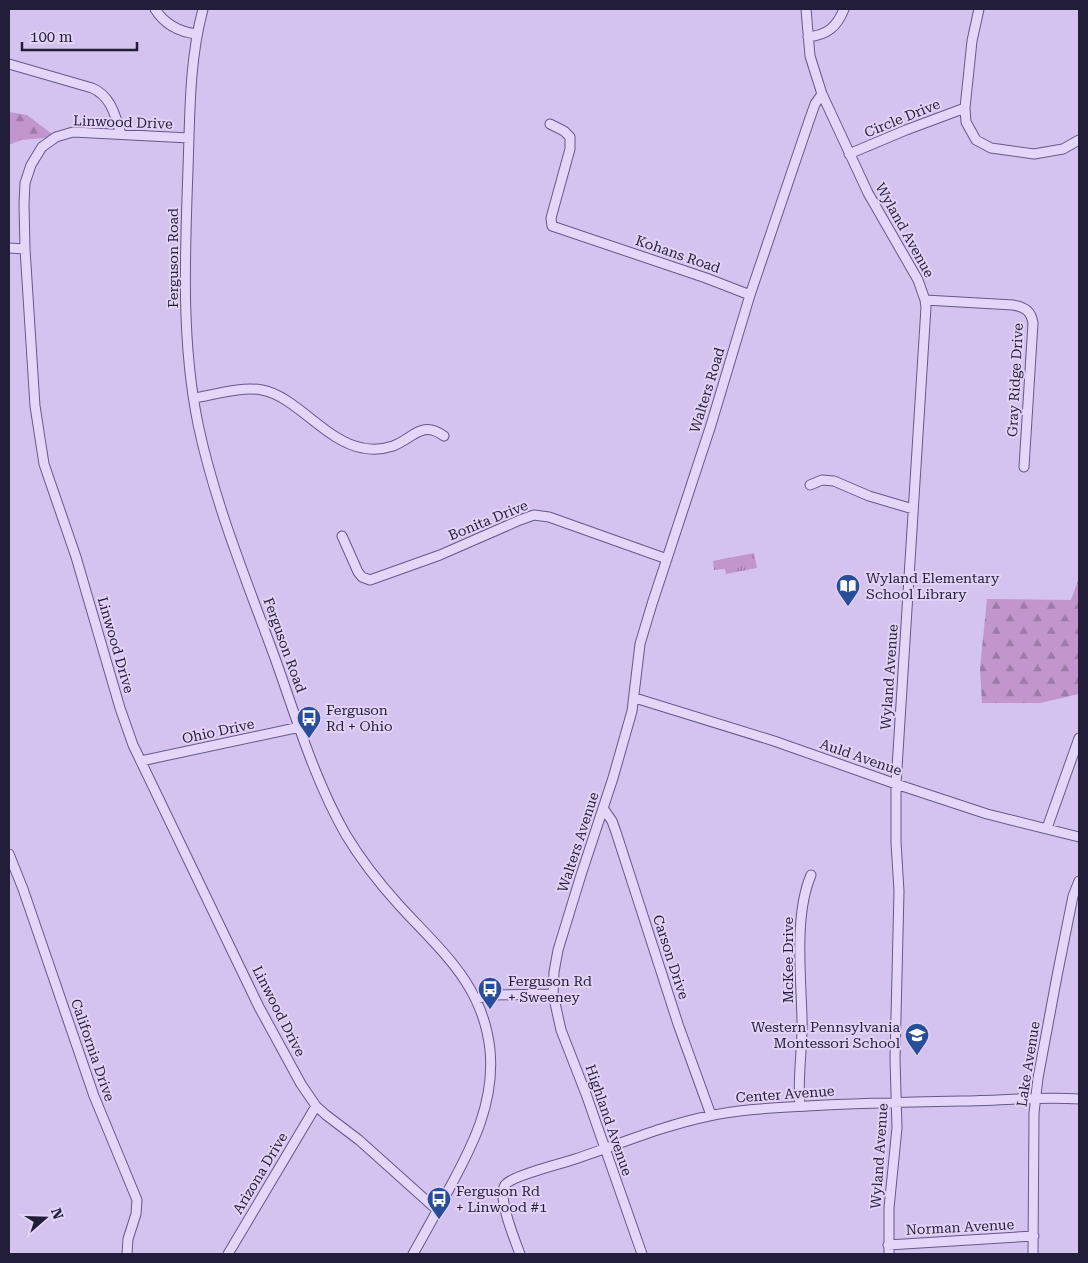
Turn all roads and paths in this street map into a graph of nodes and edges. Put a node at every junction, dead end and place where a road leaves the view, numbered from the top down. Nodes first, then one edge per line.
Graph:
1 (155, 9) edge
2 (203, 9) edge
3 (806, 9) edge
4 (844, 9) edge
5 (978, 9) edge
6 (197, 34) junction
7 (808, 37) junction
8 (9, 64) edge
9 (822, 94) junction
10 (965, 108) junction
11 (550, 124) dead end
12 (121, 134) junction
13 (189, 138) junction
14 (1079, 140) edge
15 (849, 154) junction
16 (9, 248) edge
17 (25, 249) junction
18 (750, 295) junction
19 (925, 300) junction
20 (194, 398) junction
21 (444, 436) dead end
22 (1024, 467) dead end
23 (810, 485) dead end
24 (913, 509) junction
25 (342, 536) dead end
26 (667, 559) junction
27 (635, 698) junction
28 (300, 728) junction
29 (1079, 738) edge
30 (141, 761) junction
31 (896, 784) junction
32 (603, 808) junction
33 (1047, 828) junction
34 (1079, 837) edge
35 (9, 854) edge
36 (811, 875) dead end
37 (1079, 881) edge
38 (1076, 897) edge
39 (553, 994) junction
40 (477, 999) junction
41 (1036, 1098) junction
42 (1079, 1099) edge
43 (896, 1101) junction
44 (316, 1106) junction
45 (800, 1106) junction
46 (711, 1115) junction
47 (604, 1149) junction
48 (437, 1210) junction
49 (1034, 1236) junction
50 (888, 1250) edge
51 (128, 1254) edge
52 (228, 1254) edge
53 (413, 1254) edge
54 (520, 1254) edge
55 (642, 1254) edge
56 (1033, 1254) edge

1 - 6 street
2 - 6 street, Ferguson Road
3 - 7 street, Wyland Avenue
4 - 7 street
5 - 10 street
6 - 13 street, Ferguson Road
7 - 9 street, Wyland Avenue
8 - 12 street
9 - 15 street, Wyland Avenue
9 - 18 street, Walters Road
10 - 14 street
10 - 15 street, Circle Drive
11 - 18 street, Kohans Road
12 - 13 street, Linwood Drive
12 - 17 street, Linwood Drive
13 - 20 street, Ferguson Road
15 - 19 street, Wyland Avenue
16 - 17 street
17 - 30 street, Linwood Drive
18 - 26 street, Walters Road
19 - 22 street, Gray Ridge Drive
19 - 24 street, Wyland Avenue
20 - 21 street
20 - 28 street, Ferguson Road
23 - 24 street
24 - 31 street, Wyland Avenue
25 - 26 street, Bonita Drive
26 - 27 street, Walters Road
27 - 31 street, Auld Avenue
27 - 32 street, Walters Avenue
28 - 30 street, Ohio Drive
28 - 40 street, Ferguson Road
29 - 33 street
30 - 44 street, Linwood Drive
31 - 33 street, Auld Avenue
31 - 43 street, Wyland Avenue
32 - 39 street, Walters Avenue
32 - 46 street, Carson Drive
33 - 34 street, Auld Avenue
35 - 51 street, California Drive
36 - 45 street, McKee Drive
37 - 38 street, Lake Avenue
38 - 41 street, Lake Avenue
39 - 40 street
39 - 47 street, Highland Avenue
40 - 48 street, Ferguson Road
41 - 42 street, Center Avenue
41 - 43 street, Center Avenue
41 - 49 street, Lake Avenue
43 - 45 street, Center Avenue
43 - 50 street, Wyland Avenue
44 - 48 street, Linwood Drive
44 - 52 street, Arizona Drive
45 - 46 street, Center Avenue
46 - 47 street, Center Avenue
47 - 54 street, Center Avenue
47 - 55 street, Highland Avenue
48 - 53 street, Ferguson Road
49 - 50 street, Norman Avenue
49 - 56 street, Lake Avenue

